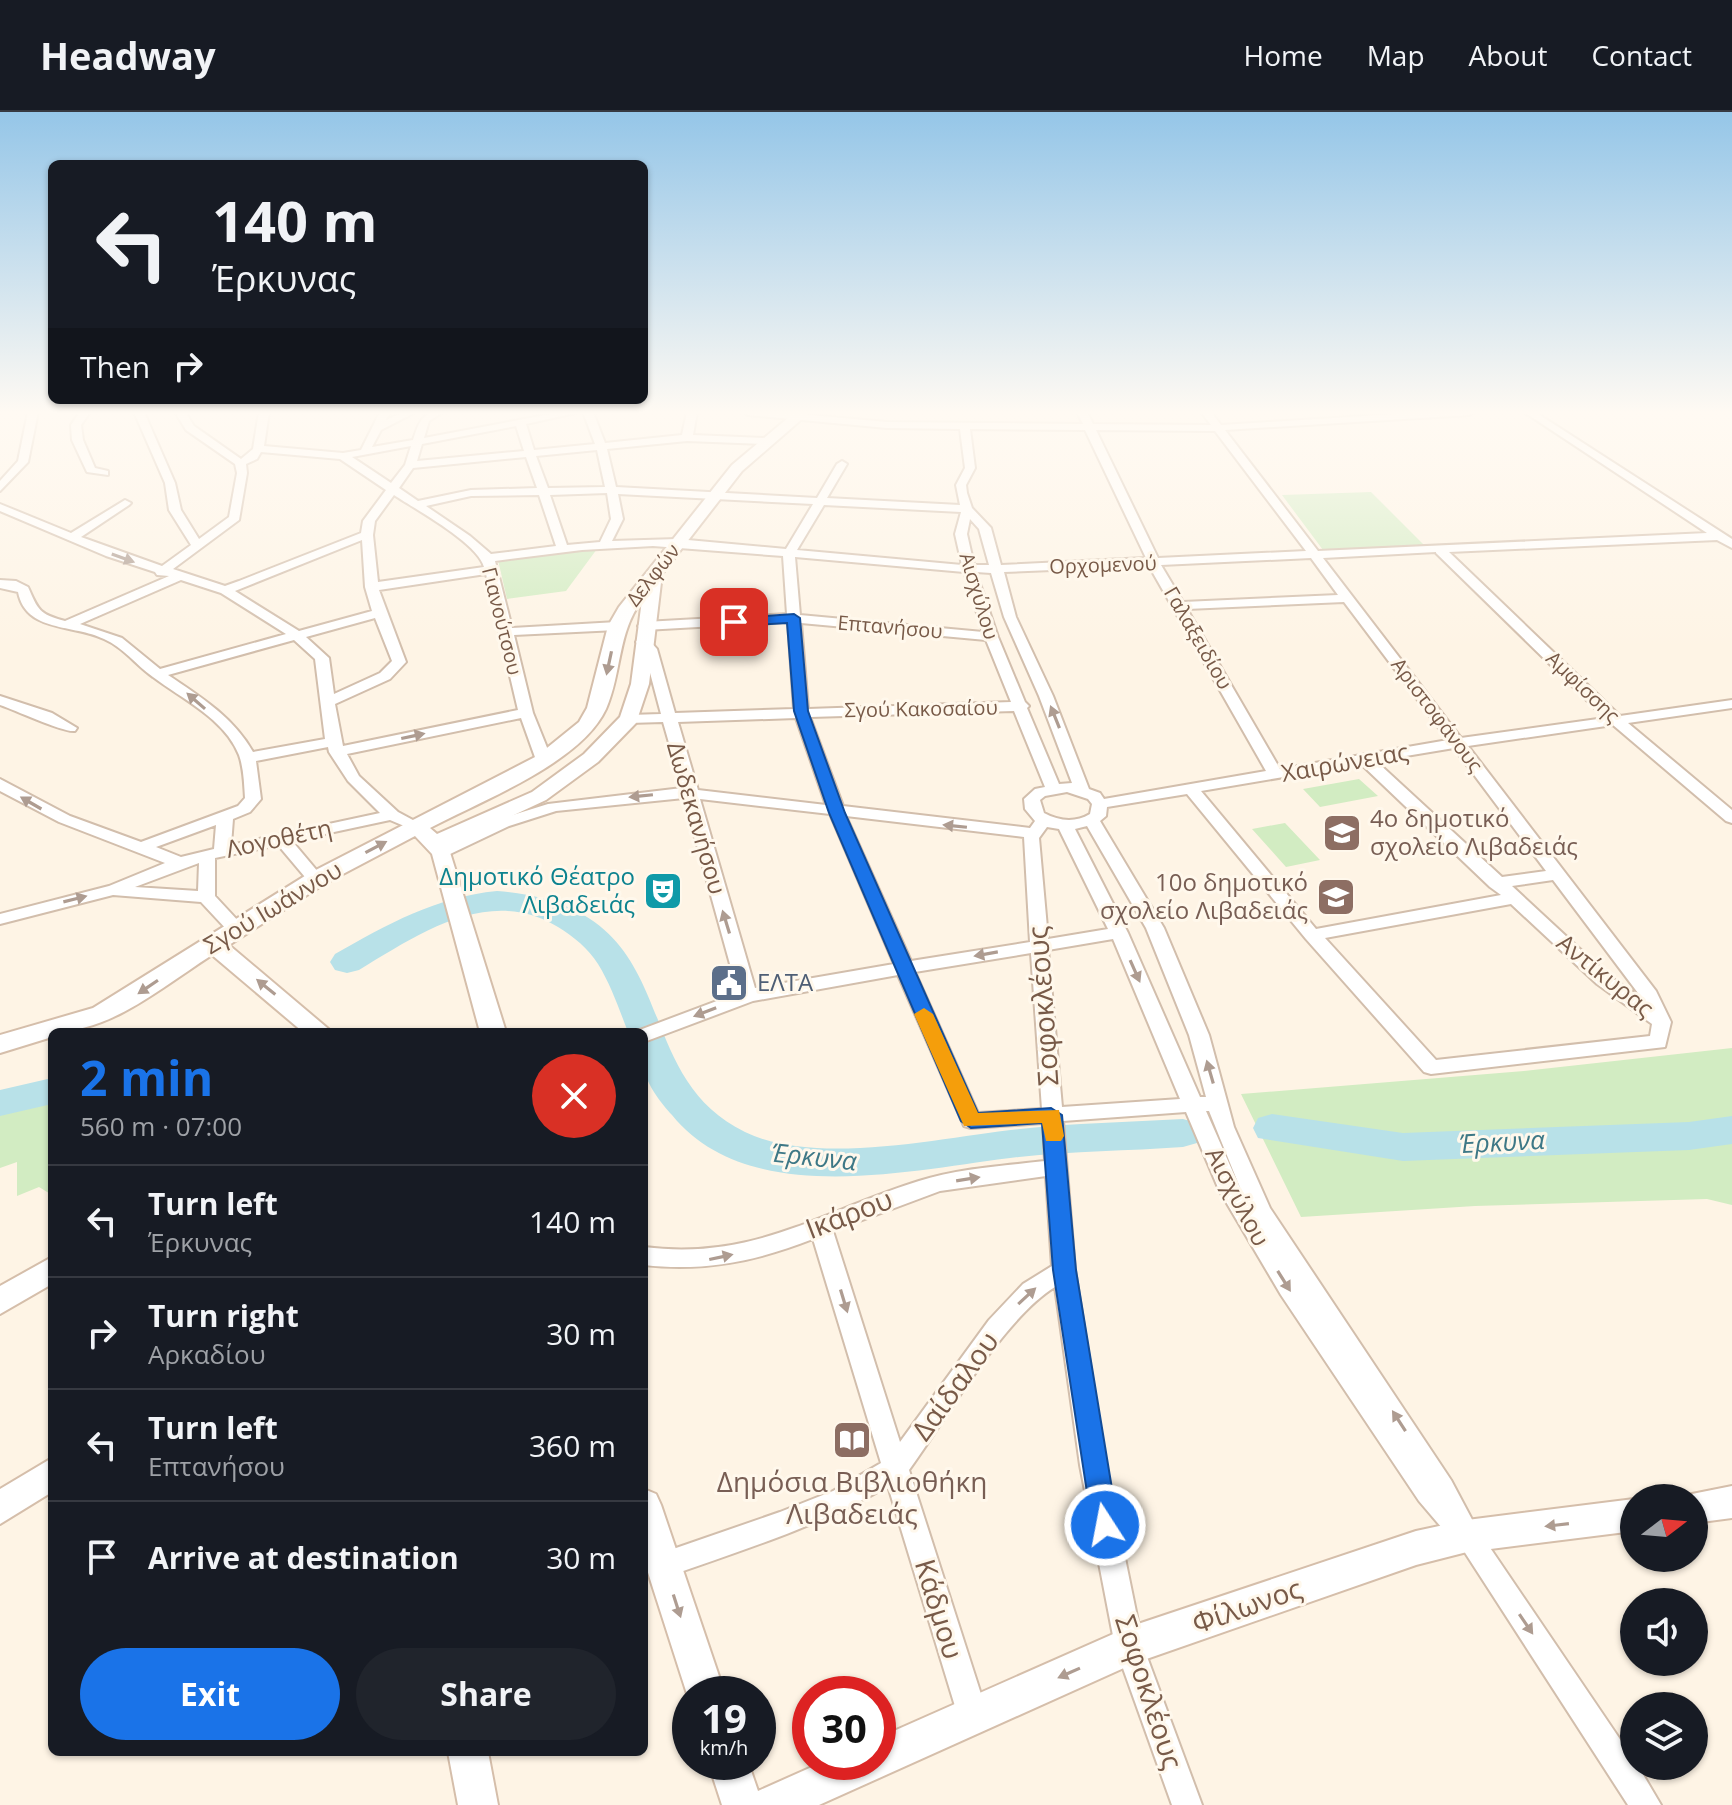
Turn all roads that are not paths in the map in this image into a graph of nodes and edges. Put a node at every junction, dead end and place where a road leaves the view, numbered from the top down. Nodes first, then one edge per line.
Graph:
1 (171, 491) edge
2 (239, 491) edge
3 (389, 491) edge
4 (393, 491) edge
5 (543, 491) joint
6 (611, 491) edge
7 (647, 491) edge
8 (825, 491) edge
9 (962, 491) edge
10 (1119, 491) edge
11 (1266, 491) edge
12 (1651, 491) edge
13 (719, 493) junction
14 (820, 500) junction
15 (125, 503) dead end
16 (414, 505) junction
17 (0, 507) edge
18 (967, 509) junction
19 (367, 535) junction
20 (74, 536) junction
21 (1720, 536) junction
22 (678, 543) junction
23 (196, 544) junction
24 (605, 544) junction
25 (1732, 544) edge
26 (563, 549) junction
27 (1440, 550) junction
28 (789, 554) junction
29 (1316, 555) junction
30 (1154, 563) junction
31 (489, 564) junction
32 (994, 569) junction
33 (969, 570) junction
34 (161, 572) junction
35 (657, 572) junction
36 (177, 577) junction
37 (0, 584) edge
38 (371, 587) junction
39 (225, 590) junction
40 (1349, 598) junction
41 (1179, 606) junction
42 (378, 613) junction
43 (794, 618) junction
44 (65, 625) junction
45 (617, 626) junction
46 (504, 632) junction
47 (644, 634) junction
48 (296, 635) junction
49 (991, 637) junction
50 (157, 674) junction
51 (0, 700) edge
52 (329, 701) junction
53 (1732, 704) edge
54 (1022, 706) junction
55 (801, 711) junction
56 (526, 713) junction
57 (668, 717) junction
58 (629, 719) junction
59 (1616, 720) junction
60 (70, 728) dead end
61 (1457, 743) junction
62 (334, 747) junction
63 (247, 758) junction
64 (544, 760) junction
65 (1366, 760) junction
66 (1277, 776) junction
67 (0, 784) edge
68 (1053, 788) junction
69 (1191, 789) junction
70 (1082, 790) junction
71 (688, 792) junction
72 (547, 802) junction
73 (1096, 812) junction
74 (837, 813) junction
75 (392, 815) junction
76 (225, 816) junction
77 (1732, 818) edge
78 (1038, 825) junction
79 (416, 826) junction
80 (280, 837) junction
81 (144, 846) junction
82 (214, 853) junction
83 (442, 855) junction
84 (180, 863) junction
85 (1559, 874) junction
86 (316, 879) junction
87 (1496, 883) junction
88 (113, 890) junction
89 (206, 897) junction
90 (1513, 898) junction
91 (0, 919) edge
92 (235, 928) junction
93 (1119, 933) junction
94 (1312, 935) junction
95 (212, 943) junction
96 (1038, 945) junction
97 (903, 968) junction
98 (748, 996) junction
99 (1662, 1022) junction
100 (54, 1028) edge
101 (314, 1028) edge
102 (492, 1028) edge
103 (48, 1030) edge
104 (652, 1033) edge
105 (0, 1044) edge
106 (1217, 1103) junction
107 (1192, 1105) junction
108 (1054, 1144) junction
109 (820, 1226) junction
110 (648, 1257) edge
111 (1064, 1270) junction
112 (48, 1272) edge
113 (0, 1302) edge
114 (896, 1468) junction
115 (48, 1476) edge
116 (1732, 1502) edge
117 (1708, 1505) edge
118 (0, 1508) edge
119 (1620, 1517) edge
120 (648, 1518) edge
121 (1467, 1536) junction
122 (663, 1565) junction
123 (1129, 1646) junction
124 (700, 1676) edge
125 (973, 1716) junction
126 (896, 1750) edge
127 (469, 1756) edge
128 (734, 1780) edge
129 (828, 1780) edge
130 (478, 1805) edge
131 (742, 1805) edge
132 (772, 1805) edge
133 (1187, 1805) edge
134 (1646, 1805) edge

1 - 23 street
2 - 23 street
3 - 19 street
4 - 16 street, Γιανούτσου
5 - 16 street
5 - 26 street
6 - 24 street
7 - 13 street
8 - 14 street
9 - 18 street
10 - 30 street, Γαλαξειδίου
11 - 29 street, Αριστοφάνους
12 - 21 street
13 - 14 street
13 - 22 main road, Δελφών
14 - 18 street
14 - 28 street
15 - 20 street
16 - 31 street, Γιανούτσου
17 - 20 street
18 - 32 street, Αισχύλου
18 - 33 street, Αισχύλου
19 - 38 street
19 - 39 street
20 -> 34 street
21 - 25 street
21 - 27 street, Ορχομενού
22 - 24 street, Ορχομενού
22 - 28 street, Ορχομενού
22 - 35 main road, Δελφών
23 - 34 street
24 - 26 street, Ορχομενού
26 - 31 street, Ορχομενού
27 - 29 street, Ορχομενού
27 - 59 street, Αμφίσσης
28 - 33 street, Ορχομενού
28 - 43 street
29 - 30 street, Ορχομενού
29 - 40 street, Αριστοφάνους
30 - 32 street, Ορχομενού
30 - 41 street, Γαλαξειδίου
31 - 38 street, Ορχομενού
31 - 46 street, Γιανούτσου
32 - 33 street, Ορχομενού
70 -> 32 street, Αισχύλου
33 - 49 street, Αισχύλου
34 - 36 street
35 - 45 main road, Δελφών
35 - 47 main road
36 - 39 street
36 - 44 street
37 - 44 street
38 - 42 street
39 - 48 street
40 - 41 street
40 - 61 street, Αριστοφάνους
41 - 66 street, Γαλαξειδίου
42 - 48 street
42 - 52 street
43 - 47 street, Επτανήσου
43 - 49 street, Επτανήσου
43 - 55 street
44 - 50 street
45 - 46 street
45 -> 64 main road, Δελφών
46 - 56 street, Γιανούτσου
47 - 57 street, Δωδεκανήσου
47 - 58 main road
48 - 50 street
48 - 52 street
49 - 54 street, Αισχύλου
63 -> 50 street
51 - 60 street
52 - 62 street
53 - 59 street, Χαιρώνειας
54 - 55 street, Σγού Κακοσαίου
54 - 68 street, Αισχύλου
55 - 57 street, Σγού Κακοσαίου
55 - 74 street
62 -> 56 street
56 - 64 street, Γιανούτσου
57 - 58 street, Σγού Κακοσαίου
57 - 71 street, Δωδεκανήσου
58 - 72 main road
59 - 61 street, Χαιρώνειας
59 - 77 street, Αμφίσσης
61 - 65 street, Χαιρώνειας
61 - 85 street, Αριστοφάνους
62 - 63 street
62 - 75 street
63 - 76 street
64 - 79 main road, Σγού Ιωάννου
65 - 66 street, Χαιρώνειας
65 - 87 street, Αντίκυρας
66 - 69 street, Χαιρώνειας
81 -> 67 street
68 - 70 street
68 - 78 street
69 - 73 street, Χαιρώνειας
69 - 94 street
70 - 73 street
71 -> 72 street
71 - 74 street
98 -> 71 street, Δωδεκανήσου
72 - 83 main road
73 - 78 street, Χαιρώνειας
106 -> 73 street, Αισχύλου
78 -> 74 street
74 - 97 street
75 - 79 street
75 - 80 street, Λογοθέτη
76 - 81 street
76 - 82 street
78 - 93 street, Αισχύλου
78 - 96 street, Σοφοκλέους
79 - 83 main road
86 -> 79 main road, Σγού Ιωάννου
80 - 82 street, Λογοθέτη
80 - 86 street
81 - 84 street
82 - 84 street
82 - 89 street, Λογοθέτη
83 - 102 main road
84 - 88 street
85 - 87 street
85 - 99 street, Αριστοφάνους
86 - 92 main road, Σγού Ιωάννου
87 - 90 street, Αντίκυρας
88 - 89 street
91 -> 88 street
89 - 92 street
90 - 94 street
90 - 99 street, Αντίκυρας
92 - 95 main road, Σγού Ιωάννου
93 - 96 street
93 -> 107 street, Αισχύλου
94 - 99 street, Αντίκυρας
95 -> 100 main road, Σγού Ιωάννου
101 -> 95 main road
96 -> 97 street
96 - 108 street, Σοφοκλέους
97 - 98 street
97 - 108 street
98 -> 104 street
103 -> 105 main road, Σγού Ιωάννου
106 - 107 street
121 -> 106 street, Αισχύλου
107 - 108 street
107 -> 121 street, Αισχύλου
109 -> 108 street, Ικάρου
108 - 111 street, Σοφοκλέους
110 -> 109 street, Ικάρου
109 -> 114 street, Κάδμου
114 -> 111 street, Δαίδαλου
111 - 123 street, Σοφοκλέους
112 - 113 main road
114 - 122 street, Δαίδαλου
114 - 125 street, Κάδμου
115 - 118 main road
116 - 117 main road
119 -> 121 main road, Φίλωνος
120 - 122 main road
121 - 123 main road, Φίλωνος
121 -> 134 street, Αισχύλου
122 -> 124 main road
123 -> 125 main road, Φίλωνος
123 - 133 street, Σοφοκλέους
125 - 126 main road, Φίλωνος
127 - 130 main road
128 - 131 main road
129 - 132 main road

